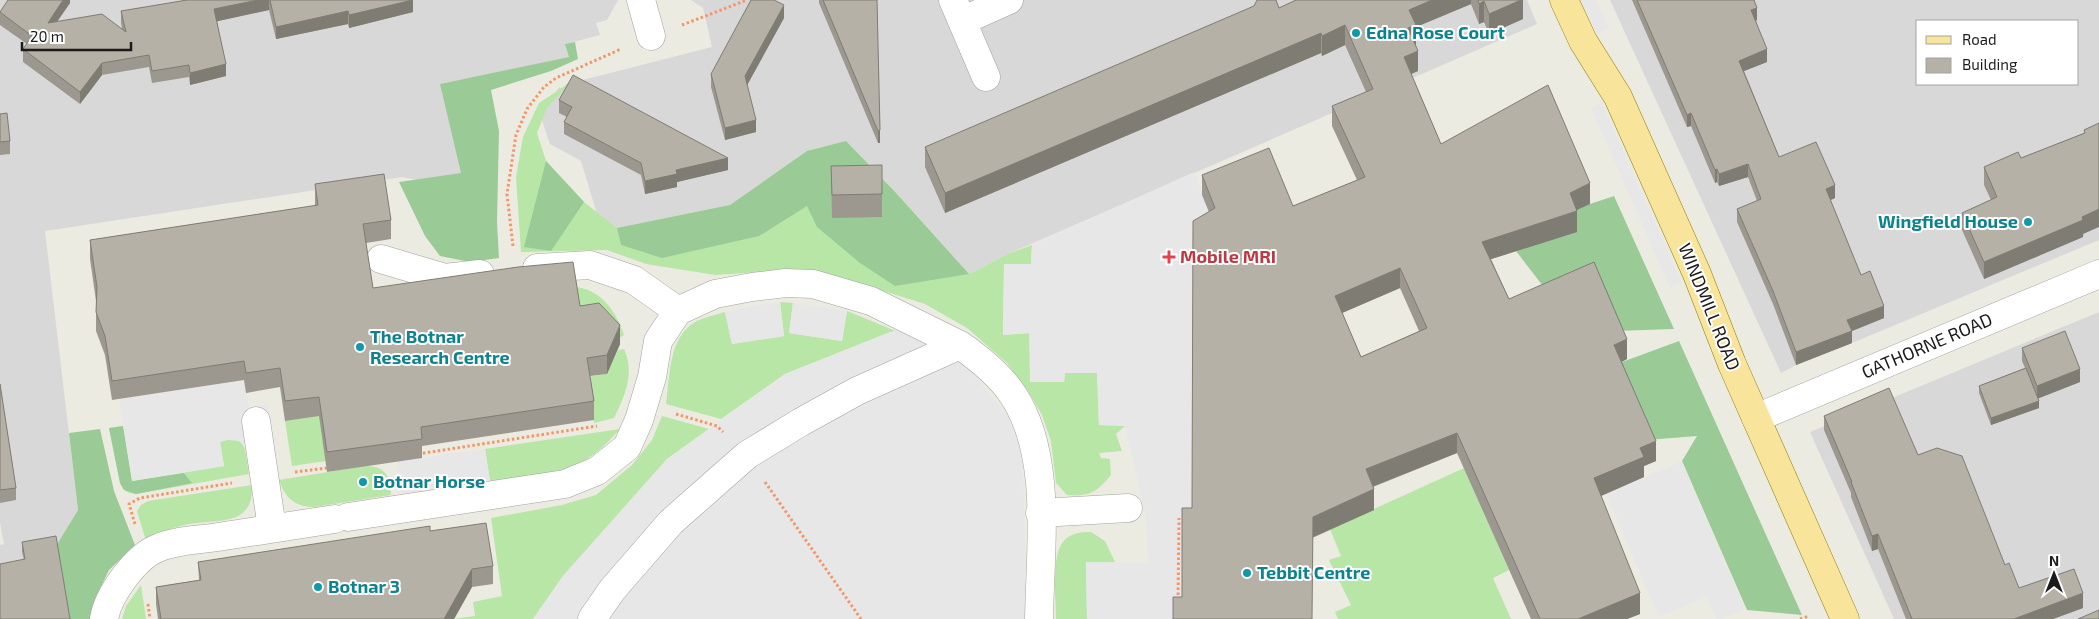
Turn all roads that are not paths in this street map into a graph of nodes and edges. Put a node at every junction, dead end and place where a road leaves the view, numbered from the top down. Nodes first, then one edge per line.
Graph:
1 (641, 0) edge
2 (1009, 0) edge
3 (1564, 0) edge
4 (957, 10) edge
5 (651, 36) road end
6 (986, 77) dead end
7 (381, 260) dead end
8 (2099, 274) edge
9 (678, 311) junction
10 (960, 345) junction
11 (1756, 418) junction
12 (256, 421) dead end
13 (1128, 508) dead end
14 (1040, 513) junction
15 (272, 528) junction
16 (104, 619) edge
17 (592, 619) edge
18 (1039, 619) edge
19 (1845, 619) edge

1 - 5 street
2 - 4 street
3 - 11 main road, WINDMILL ROAD
4 - 6 street
7 - 9 street
8 - 11 street, GATHORNE ROAD
9 - 10 street
9 - 15 street
10 - 14 street
10 - 17 street
11 - 19 main road, WINDMILL ROAD
12 - 15 street
13 - 14 street
14 - 18 street
15 - 16 street

